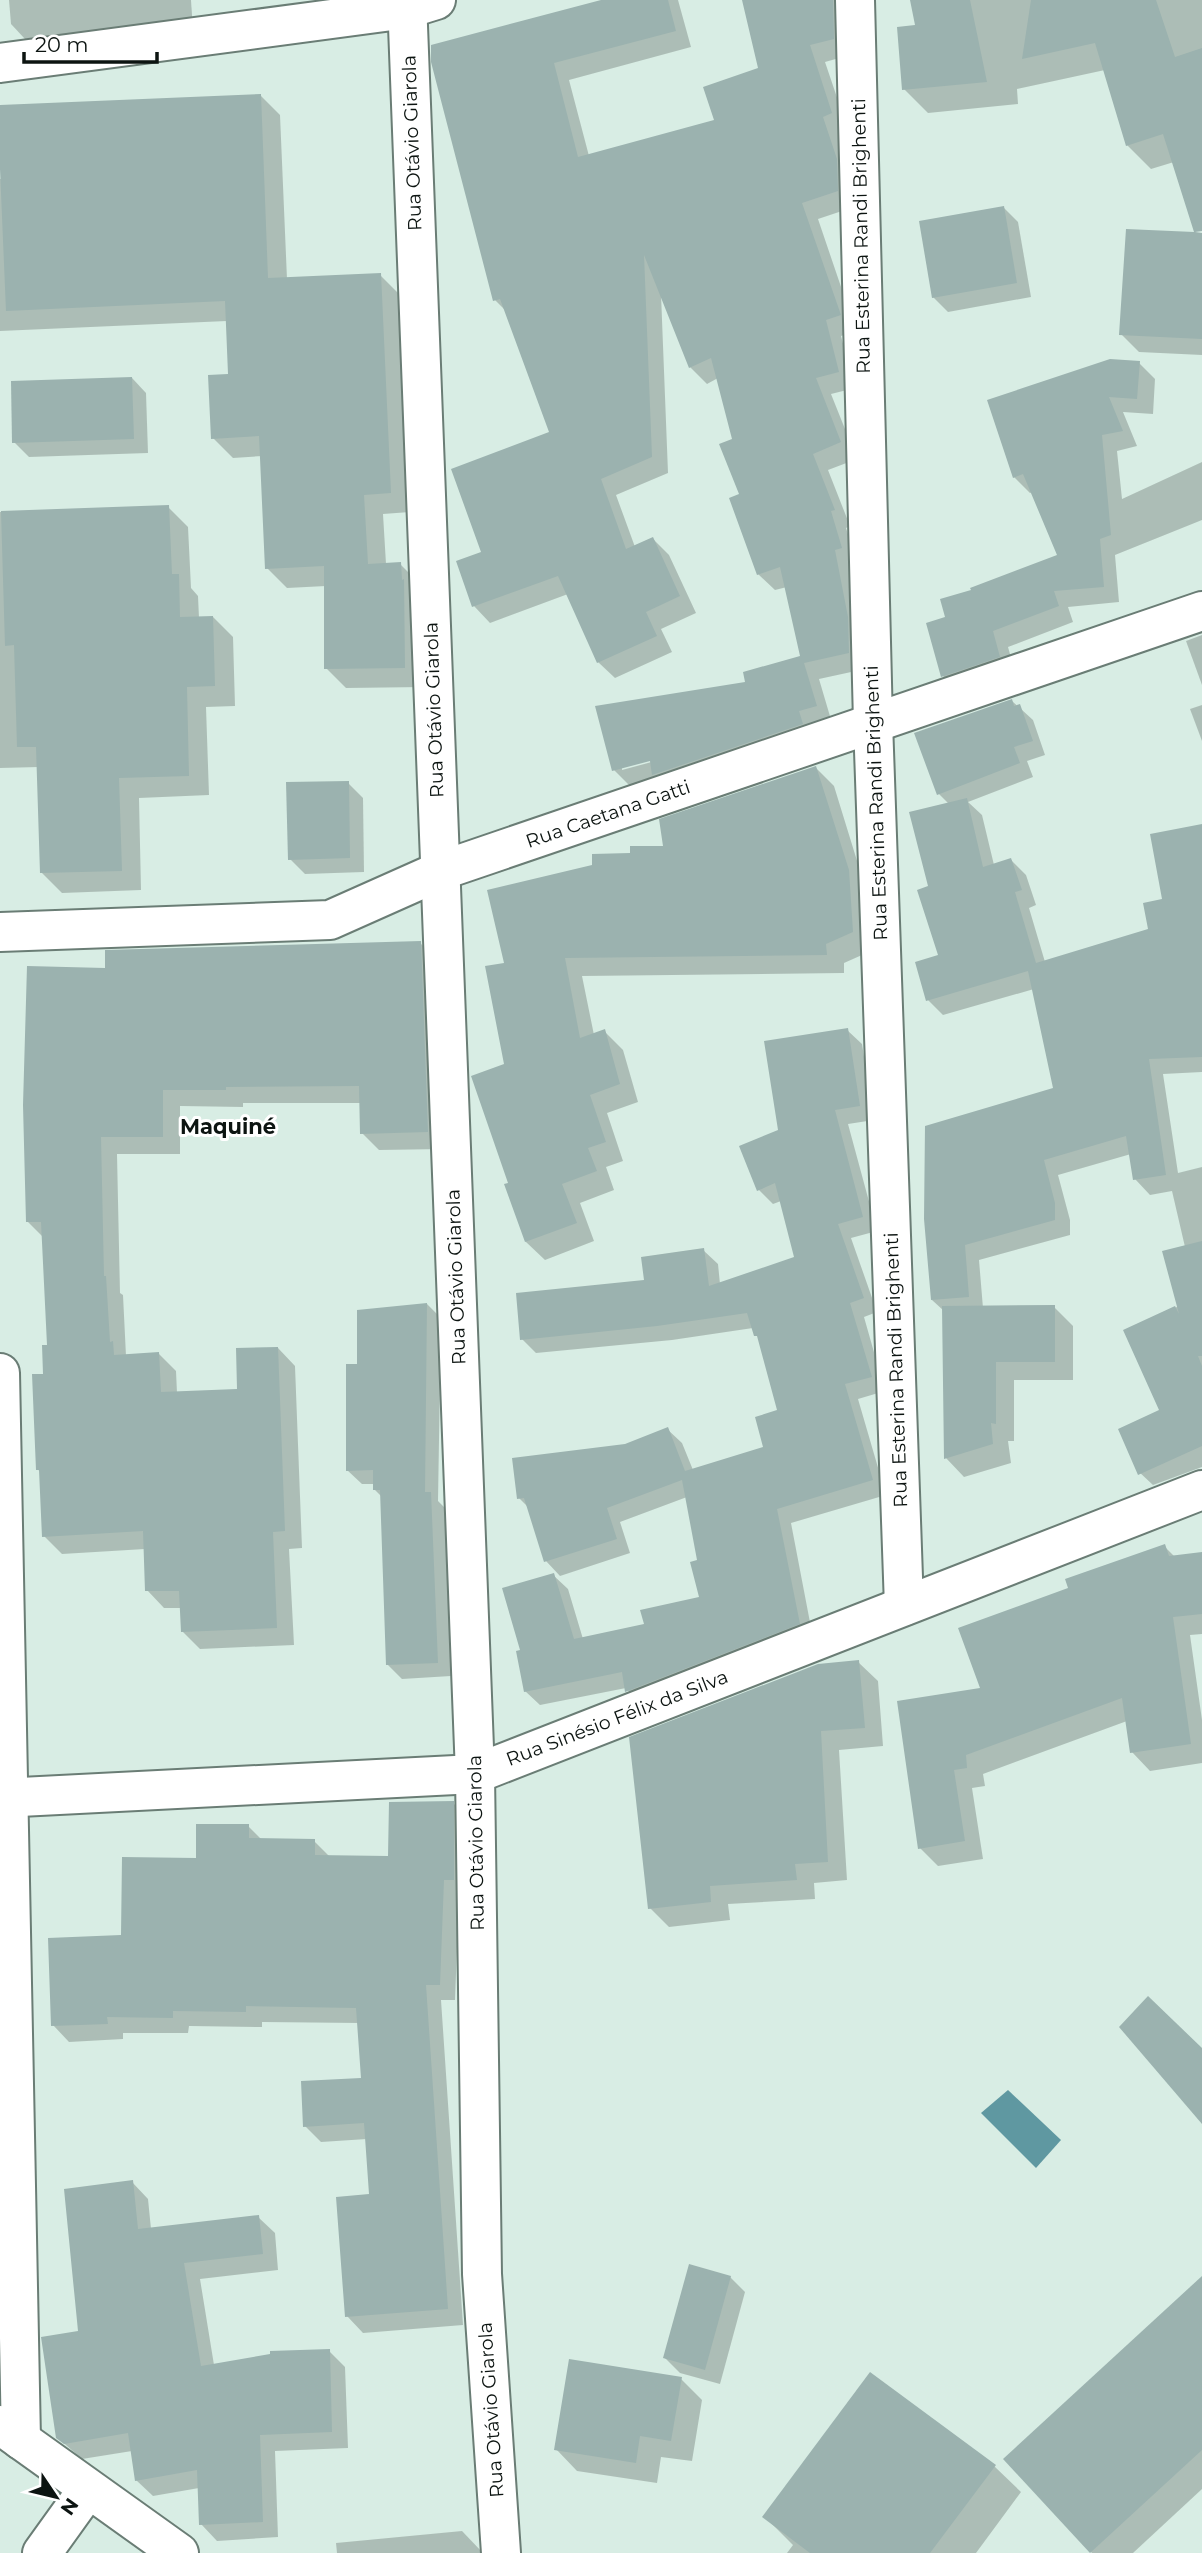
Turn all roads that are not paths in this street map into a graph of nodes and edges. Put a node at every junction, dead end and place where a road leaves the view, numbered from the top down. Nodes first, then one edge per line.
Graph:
1 (855, 0) edge
2 (417, 3) edge
3 (0, 63) edge
4 (1202, 611) edge
5 (873, 722) junction
6 (440, 872) junction
7 (0, 932) edge
8 (0, 1373) edge
9 (1202, 1490) edge
10 (904, 1606) junction
11 (475, 1774) junction
12 (5, 1798) edge
13 (10, 2433) edge
14 (88, 2489) junction
15 (42, 2553) edge
16 (179, 2553) edge
17 (501, 2553) edge

1 - 5 street, Rua Esterina Randi Brighenti
2 - 3 street
2 - 6 street, Rua Otávio Giarola
4 - 5 street, Rua Caetana Gatti
5 - 6 street, Rua Caetana Gatti
5 - 10 street, Rua Esterina Randi Brighenti
6 - 7 street, Rua Caetana Gatti
6 - 11 street, Rua Otávio Giarola
8 - 12 street
9 - 10 street, Rua Sinésio Félix da Silva
10 - 11 street, Rua Sinésio Félix da Silva
11 - 12 street, Rua Sinésio Félix da Silva
11 - 17 street, Rua Otávio Giarola
12 - 13 street
13 - 14 street
14 - 15 street
14 - 16 street

